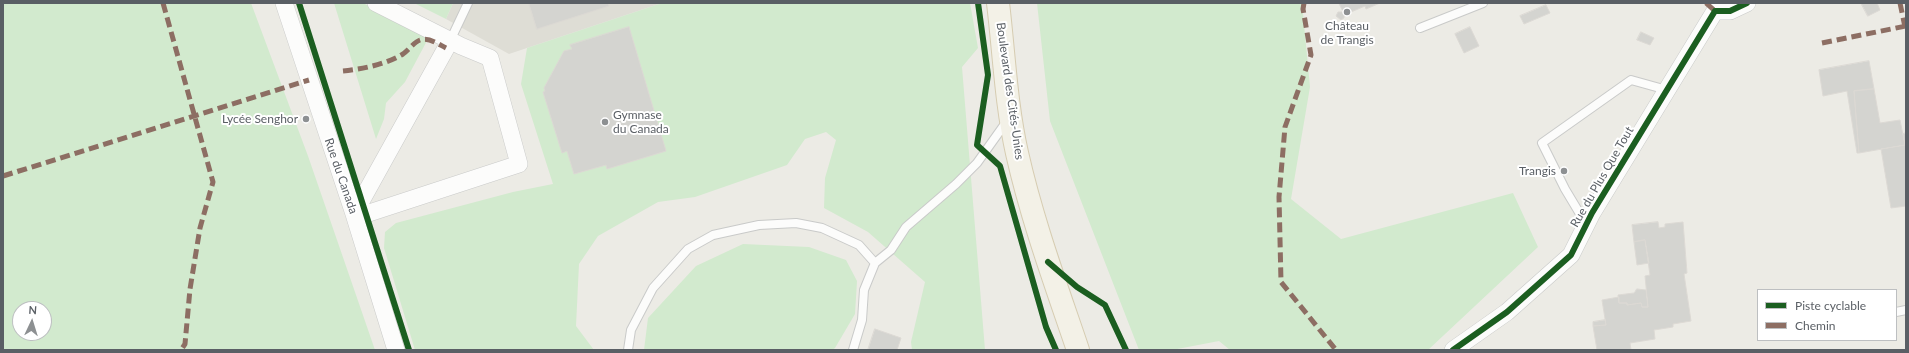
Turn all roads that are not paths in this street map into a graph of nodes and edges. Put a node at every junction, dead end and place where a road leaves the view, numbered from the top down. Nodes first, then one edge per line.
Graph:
1 (284, 3) edge
2 (376, 3) edge
3 (468, 3) edge
4 (998, 3) edge
5 (1483, 3) edge
6 (1747, 3) edge
7 (1711, 7) edge
8 (1420, 28) dead end
9 (450, 41) junction
10 (1667, 90) junction
11 (1011, 115) junction
12 (354, 214) junction
13 (1586, 224) junction
14 (875, 263) junction
15 (1059, 293) junction
16 (396, 350) edge
17 (628, 350) edge
18 (852, 350) edge
19 (1078, 350) edge
20 (1092, 350) edge
21 (1453, 350) edge

1 - 12 street, Rue du Canada
2 - 9 street
3 - 9 lane
4 - 11 main road, Boulevard des Cités-Unies
5 - 8 lane
6 - 7 street, Rue du Plus Que Tout
7 - 10 street, Rue du Plus Que Tout
9 - 12 street
9 - 12 street
10 - 13 street, Rue du Plus Que Tout
10 - 13 lane
11 - 14 lane
11 - 15 main road, Boulevard des Cités-Unies
12 - 16 street, Rue du Canada
13 - 21 street, Rue du Plus Que Tout
14 - 17 lane
14 - 18 lane
15 - 19 main road, Boulevard des Cités-Unies
15 - 20 main road, Boulevard des Cités-Unies

